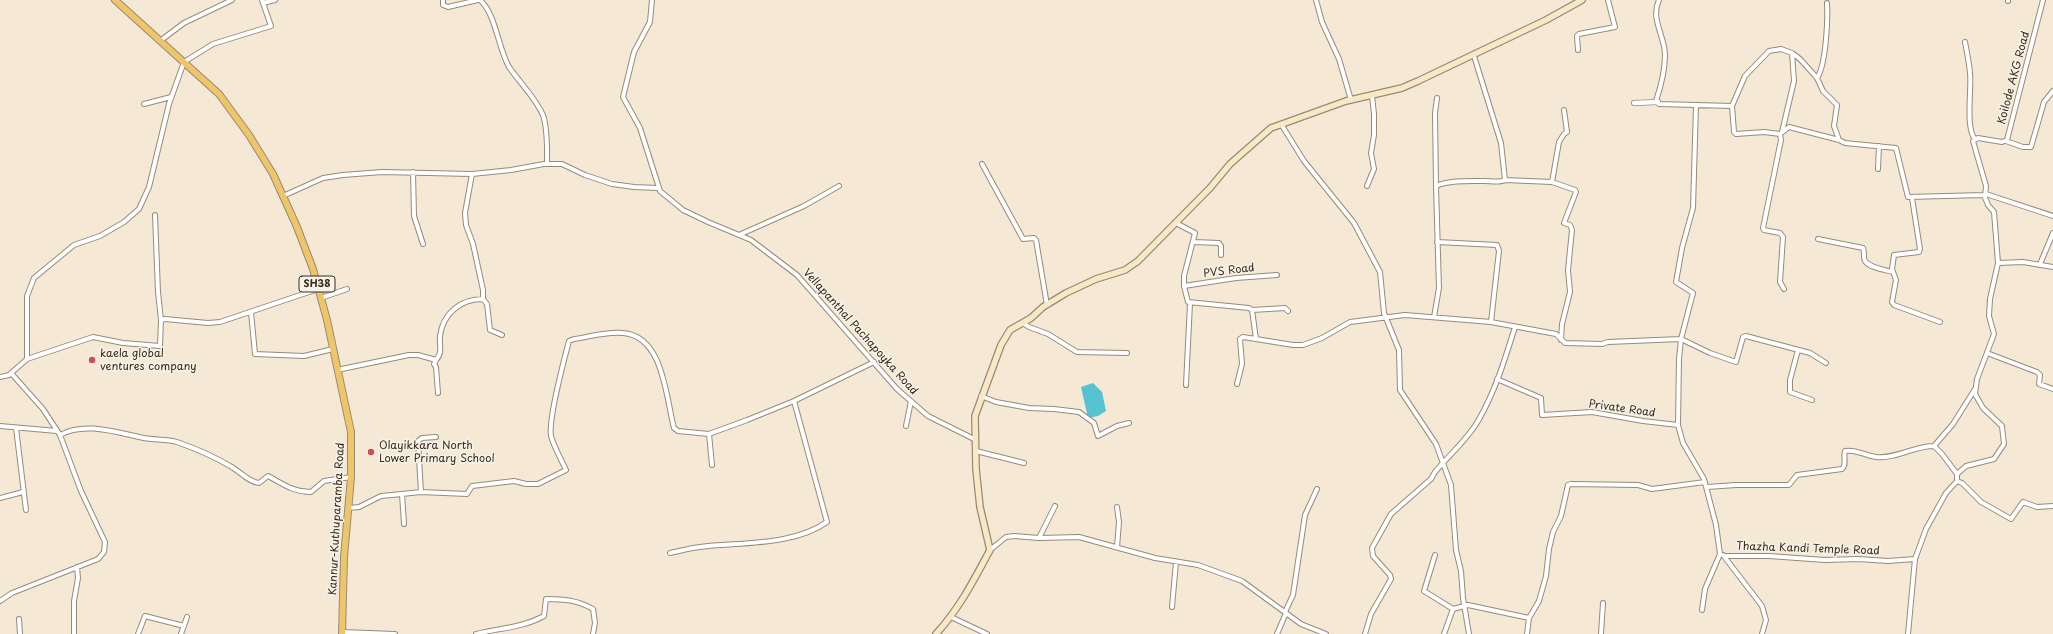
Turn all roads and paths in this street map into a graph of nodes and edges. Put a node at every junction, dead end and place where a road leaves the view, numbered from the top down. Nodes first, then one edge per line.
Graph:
1 (115, 0) edge
2 (232, 0) edge
3 (275, 0) edge
4 (443, 0) edge
5 (479, 0) edge
6 (652, 0) edge
7 (1316, 0) edge
8 (1582, 0) edge
9 (1608, 0) edge
10 (1659, 0) edge
11 (2043, 0) edge
12 (263, 1) edge
13 (1827, 3) dead end
14 (160, 41) junction
15 (1965, 42) dead end
16 (1578, 50) dead end
17 (1792, 54) junction
18 (1474, 56) junction
19 (184, 62) junction
20 (1817, 78) junction
21 (2053, 91) edge
22 (1372, 96) junction
23 (171, 97) junction
24 (1437, 98) dead end
25 (1351, 100) junction
26 (1658, 102) junction
27 (1634, 103) dead end
28 (144, 104) dead end
29 (1696, 105) junction
30 (1732, 106) junction
31 (1564, 110) dead end
32 (1281, 124) junction
33 (1781, 133) junction
34 (1975, 139) junction
35 (1839, 140) junction
36 (2006, 141) junction
37 (1879, 146) junction
38 (548, 164) junction
39 (982, 164) dead end
40 (1878, 169) dead end
41 (413, 172) junction
42 (472, 174) junction
43 (1506, 180) junction
44 (1552, 182) junction
45 (839, 186) dead end
46 (1367, 186) dead end
47 (1436, 186) junction
48 (658, 188) junction
49 (283, 196) junction
50 (1985, 196) junction
51 (1912, 198) junction
52 (155, 215) dead end
53 (2053, 216) edge
54 (1176, 223) junction
55 (2053, 233) edge
56 (739, 235) junction
57 (1818, 239) dead end
58 (1194, 242) junction
59 (1437, 242) junction
60 (423, 244) dead end
61 (1221, 255) dead end
62 (1998, 263) junction
63 (2040, 264) junction
64 (2053, 267) edge
65 (1893, 272) junction
66 (1277, 275) dead end
67 (1184, 286) junction
68 (318, 289) junction
69 (347, 289) dead end
70 (1784, 289) dead end
71 (321, 298) junction
72 (484, 299) junction
73 (1190, 302) junction
74 (1047, 305) junction
75 (1252, 310) junction
76 (1288, 311) dead end
77 (251, 312) junction
78 (1386, 317) junction
79 (1434, 317) junction
80 (161, 320) junction
81 (1491, 322) junction
82 (1940, 322) dead end
83 (1023, 323) junction
84 (1514, 327) junction
85 (502, 335) dead end
86 (1256, 339) junction
87 (1681, 339) junction
88 (1561, 340) junction
89 (333, 349) junction
90 (1796, 350) junction
91 (1126, 353) dead end
92 (1987, 353) junction
93 (27, 359) junction
94 (436, 360) junction
95 (874, 362) junction
96 (1826, 363) dead end
97 (337, 370) junction
98 (11, 373) junction
99 (0, 377) edge
100 (1497, 379) junction
101 (1237, 384) dead end
102 (1186, 385) dead end
103 (1976, 387) junction
104 (2053, 389) edge
105 (438, 393) dead end
106 (981, 396) junction
107 (1812, 400) dead end
108 (794, 401) junction
109 (911, 401) junction
110 (1129, 423) dead end
111 (1678, 424) junction
112 (0, 426) edge
113 (906, 426) dead end
114 (16, 428) junction
115 (57, 431) junction
116 (709, 434) junction
117 (60, 435) junction
118 (436, 437) dead end
119 (976, 440) junction
120 (1934, 446) junction
121 (976, 451) junction
122 (1443, 462) junction
123 (1024, 463) dead end
124 (712, 465) dead end
125 (1957, 474) junction
126 (352, 477) junction
127 (1957, 481) junction
128 (1706, 485) junction
129 (1317, 490) dead end
130 (23, 492) junction
131 (421, 492) junction
132 (402, 494) junction
133 (0, 498) edge
134 (1055, 506) dead end
135 (2053, 506) edge
136 (1117, 507) dead end
137 (349, 508) junction
138 (26, 510) dead end
139 (404, 524) dead end
140 (1039, 538) junction
141 (1117, 547) junction
142 (990, 550) junction
143 (670, 553) dead end
144 (1436, 555) dead end
145 (1722, 555) junction
146 (1915, 559) junction
147 (1176, 562) junction
148 (77, 567) junction
149 (0, 601) edge
150 (1603, 603) dead end
151 (1464, 606) junction
152 (1172, 607) dead end
153 (1453, 609) junction
154 (1702, 610) dead end
155 (1286, 612) junction
156 (187, 617) dead end
157 (951, 617) junction
158 (1529, 618) junction
159 (19, 619) dead end
160 (184, 626) junction
161 (342, 633) edge
162 (20, 634) edge
163 (74, 634) edge
164 (138, 634) edge
165 (181, 634) edge
166 (395, 634) edge
167 (476, 634) edge
168 (593, 634) edge
169 (936, 634) edge
170 (987, 634) edge
171 (1277, 634) edge
172 (1326, 634) edge
173 (1365, 634) edge
174 (1444, 634) edge
175 (1469, 634) edge
176 (1527, 634) edge
177 (1601, 634) edge
178 (1762, 634) edge
179 (1908, 634) edge

1 - 14 main road, Kannur-Kuthuparamba Road / SH38
2 - 14 street
3 - 12 street
4 - 5 street
5 - 38 street
6 - 48 street
7 - 25 street
8 - 18 main road
9 - 16 street
10 - 26 street
11 - 36 street, Koilode AKG Road
12 - 19 street
13 - 20 street
14 - 19 main road, Kannur-Kuthuparamba Road / SH38
15 - 34 street
17 - 20 street
17 - 30 street
17 - 33 street
18 - 22 main road
18 - 43 street
19 - 23 street
19 - 49 main road, Kannur-Kuthuparamba Road / SH38
20 - 35 street
21 - 36 street
22 - 25 main road
22 - 46 street
23 - 28 street
23 - 93 street
24 - 47 street
25 - 32 main road
26 - 27 street
26 - 29 street
29 - 30 street
29 - 87 street
30 - 33 street
31 - 44 street
32 - 54 main road
32 - 78 street
33 - 35 street
33 - 70 street
34 - 36 street, Koilode AKG Road
34 - 50 street
35 - 37 street
37 - 40 street
37 - 51 street
38 - 42 street
38 - 48 street
39 - 74 street
41 - 42 street
41 - 49 street
41 - 60 street
42 - 72 street
43 - 44 street
43 - 47 street
44 - 88 street
45 - 56 street
47 - 59 street
48 - 56 street, Vellapanthal Pachapoyka Road
49 - 68 main road, Kannur-Kuthuparamba Road / SH38
50 - 51 street
50 - 53 street
50 - 62 street
51 - 65 street
52 - 80 street
54 - 58 street
54 - 74 main road
55 - 63 street
56 - 95 street, Vellapanthal Pachapoyka Road
57 - 65 street
58 - 61 street, PVS Road
58 - 67 street
59 - 79 street
59 - 81 street
62 - 63 street
62 - 92 street
63 - 64 street
65 - 82 street
66 - 67 street, PVS Road
67 - 73 street
68 - 71 main road, Kannur-Kuthuparamba Road / SH38
68 - 77 street
69 - 71 street
71 - 89 main road, Kannur-Kuthuparamba Road / SH38
72 - 85 street
72 - 94 street
73 - 75 street
73 - 102 street
74 - 83 main road
75 - 76 street
75 - 86 street
77 - 80 street
77 - 89 street
78 - 79 street
78 - 86 street
78 - 122 street
79 - 81 street
80 - 93 street
81 - 84 street
83 - 91 street
83 - 106 main road
84 - 88 street
84 - 100 street
86 - 101 street
87 - 88 street
87 - 90 street
87 - 111 street
89 - 97 main road, Kannur-Kuthuparamba Road / SH38
90 - 96 street
90 - 107 street
92 - 103 street
92 - 104 street
93 - 98 street
94 - 97 street
94 - 105 street
95 - 108 street
95 - 109 street, Vellapanthal Pachapoyka Road
97 - 126 main road, Kannur-Kuthuparamba Road / SH38
98 - 99 street
98 - 115 street
100 - 111 street, Private Road
100 - 122 street
103 - 120 street
103 - 125 street
106 - 110 street
106 - 119 main road
108 - 116 street
108 - 143 street
109 - 113 street
109 - 119 street, Vellapanthal Pachapoyka Road
111 - 128 street
112 - 114 street
114 - 115 street
114 - 130 street
115 - 117 street
116 - 124 street
116 - 131 street
117 - 126 street
117 - 148 street
118 - 131 street
119 - 121 main road
120 - 125 street
120 - 128 street
121 - 123 street
121 - 142 main road
122 - 151 street
122 - 173 street
125 - 127 street
126 - 137 main road, Kannur-Kuthuparamba Road / SH38
127 - 135 street
127 - 146 street
128 - 145 street
128 - 158 street
129 - 155 street
130 - 133 street
130 - 138 street
131 - 132 street
132 - 137 street
132 - 139 street
134 - 140 street
136 - 141 street
137 - 161 main road, Kannur-Kuthuparamba Road / SH38
140 - 141 street
140 - 142 street
141 - 147 street
142 - 157 main road
144 - 153 street
145 - 146 street, Thazha Kandi Temple Road
145 - 154 street
145 - 178 street
146 - 179 street
147 - 152 street
147 - 155 street
148 - 149 street
148 - 163 street
150 - 177 street
151 - 153 street
151 - 158 street
151 - 175 street
153 - 174 street
155 - 171 street
155 - 172 street
156 - 160 street
157 - 169 main road
157 - 170 street
158 - 176 street
159 - 162 street
160 - 164 street
160 - 165 street
161 - 166 street
167 - 168 street

